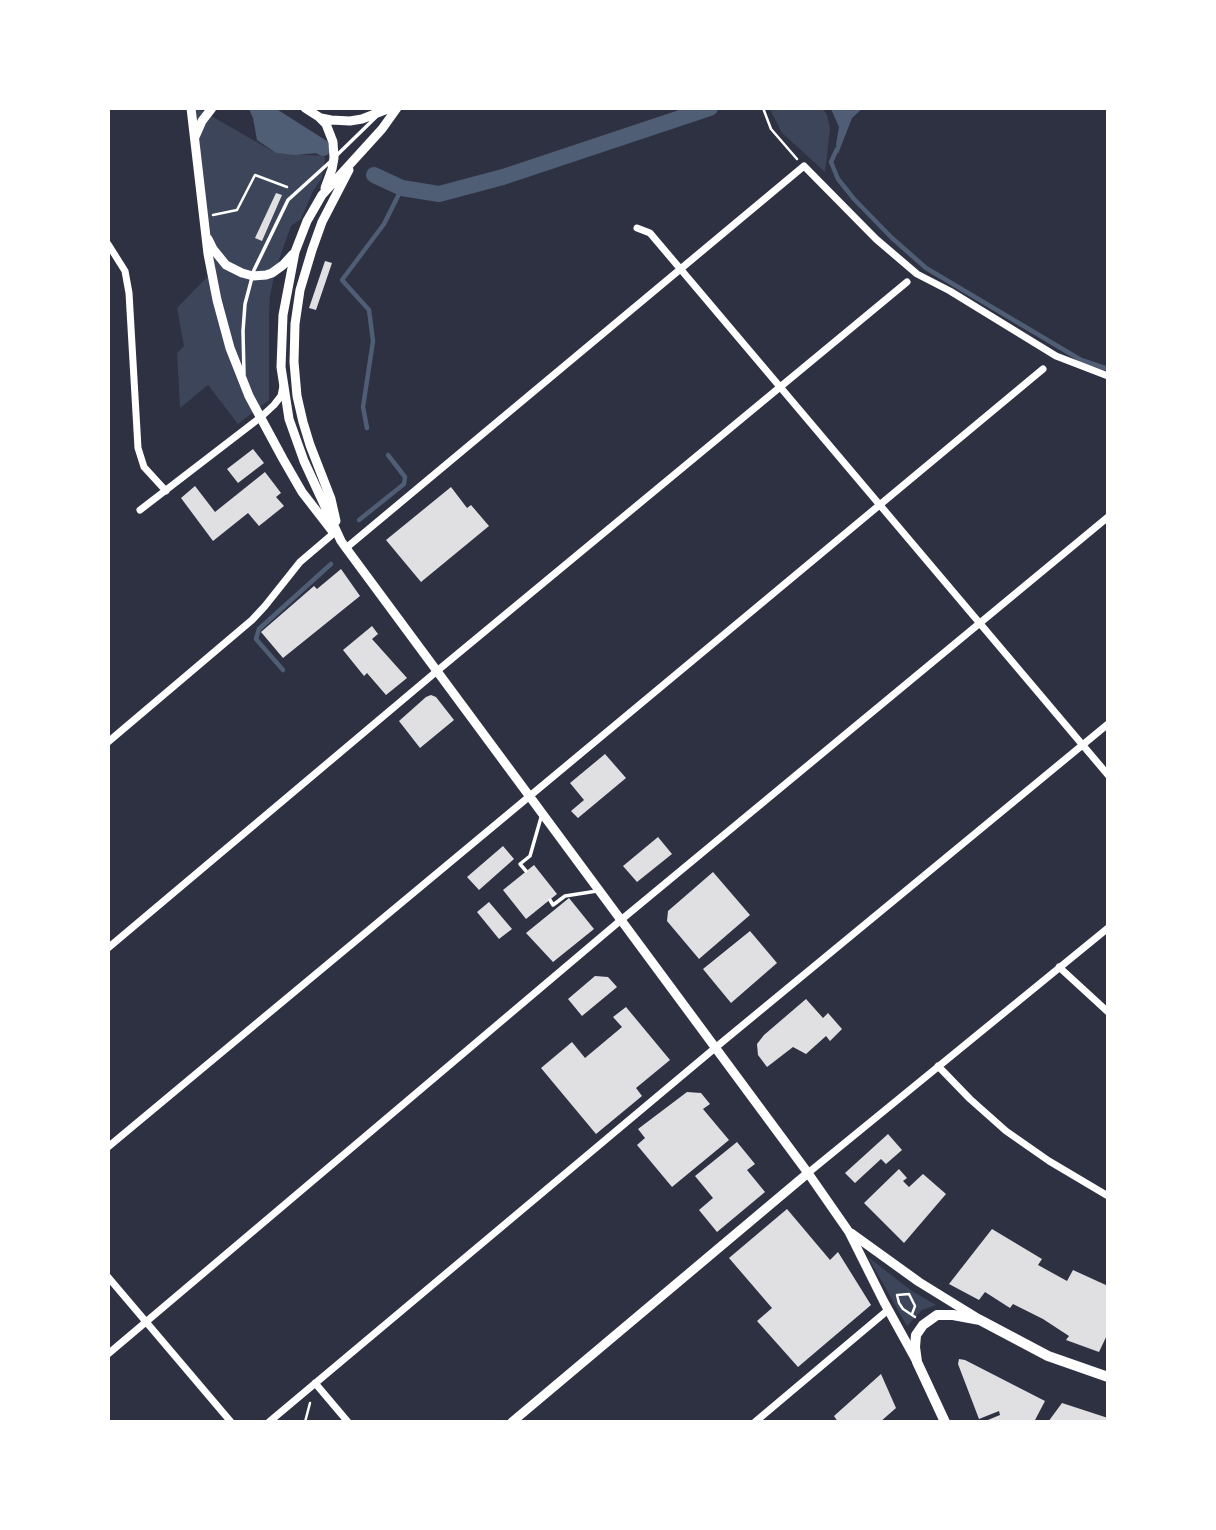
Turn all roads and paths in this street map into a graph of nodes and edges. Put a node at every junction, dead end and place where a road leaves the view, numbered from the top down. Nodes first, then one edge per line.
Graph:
1 (191, 108) edge
2 (305, 108) edge
3 (397, 108) edge
4 (763, 108) edge
5 (209, 111) edge
6 (385, 111) edge
7 (319, 117) junction
8 (195, 138) junction
9 (334, 158) junction
10 (355, 160) junction
11 (804, 166) junction
12 (288, 187) dead end
13 (322, 195) junction
14 (203, 218) junction
15 (637, 228) dead end
16 (206, 235) junction
17 (108, 244) edge
18 (295, 252) junction
19 (679, 268) junction
20 (253, 276) junction
21 (907, 282) dead end
22 (1043, 369) dead end
23 (1108, 376) edge
24 (283, 385) junction
25 (245, 387) junction
26 (780, 387) junction
27 (261, 417) junction
28 (166, 491) junction
29 (879, 505) junction
30 (140, 510) dead end
31 (1108, 517) edge
32 (340, 540) junction
33 (979, 623) junction
34 (437, 671) junction
35 (1108, 724) edge
36 (108, 742) edge
37 (1082, 745) junction
38 (1108, 775) edge
39 (530, 796) junction
40 (542, 812) junction
41 (526, 871) dead end
42 (600, 890) junction
43 (550, 900) dead end
44 (621, 920) junction
45 (1108, 928) edge
46 (108, 947) edge
47 (1059, 967) junction
48 (1108, 1012) edge
49 (715, 1048) junction
50 (938, 1066) junction
51 (108, 1147) edge
52 (808, 1173) junction
53 (1108, 1196) edge
54 (849, 1232) junction
55 (108, 1277) edge
56 (911, 1292) joint
57 (888, 1310) junction
58 (980, 1320) junction
59 (146, 1322) junction
60 (108, 1354) edge
61 (917, 1362) junction
62 (1108, 1377) edge
63 (316, 1383) junction
64 (231, 1422) edge
65 (269, 1422) edge
66 (348, 1422) edge
67 (512, 1422) edge
68 (755, 1422) edge
69 (945, 1422) edge

1 - 8 street
2 - 7 street
3 - 10 street
4 - 11 path
5 - 8 street
6 - 7 street
6 - 9 lane
7 - 9 street
8 - 14 street
9 - 13 street
9 - 20 lane
10 - 13 street
10 - 32 street
11 - 19 street
11 - 23 street
12 - 14 path
13 - 18 street
14 - 16 street
15 - 19 street
16 - 20 street
16 - 25 street
17 - 28 street
18 - 20 street
18 - 24 street
19 - 26 street
19 - 32 street
20 - 25 lane
21 - 26 street
22 - 29 street
24 - 27 street
24 - 32 street
25 - 27 street
26 - 29 street
26 - 34 street
27 - 28 street
27 - 32 street
28 - 30 street
29 - 33 street
29 - 39 street
31 - 33 street
32 - 34 street
32 - 36 street
33 - 37 street
33 - 44 street
34 - 39 street
34 - 46 street
35 - 37 street
37 - 38 street
37 - 49 street
39 - 40 street
39 - 51 street
40 - 41 lane
40 - 42 street
42 - 43 lane
42 - 44 street
44 - 49 street
44 - 59 street
45 - 47 street
47 - 48 street
47 - 50 street
49 - 52 street
49 - 63 street
50 - 52 street
50 - 53 street
52 - 54 street
52 - 67 street
54 - 57 street
54 - 58 street
55 - 59 street
56 - 56 path
57 - 61 street
57 - 68 street
58 - 61 main road
58 - 62 main road
59 - 60 street
59 - 64 street
61 - 69 main road
63 - 65 street
63 - 66 street

